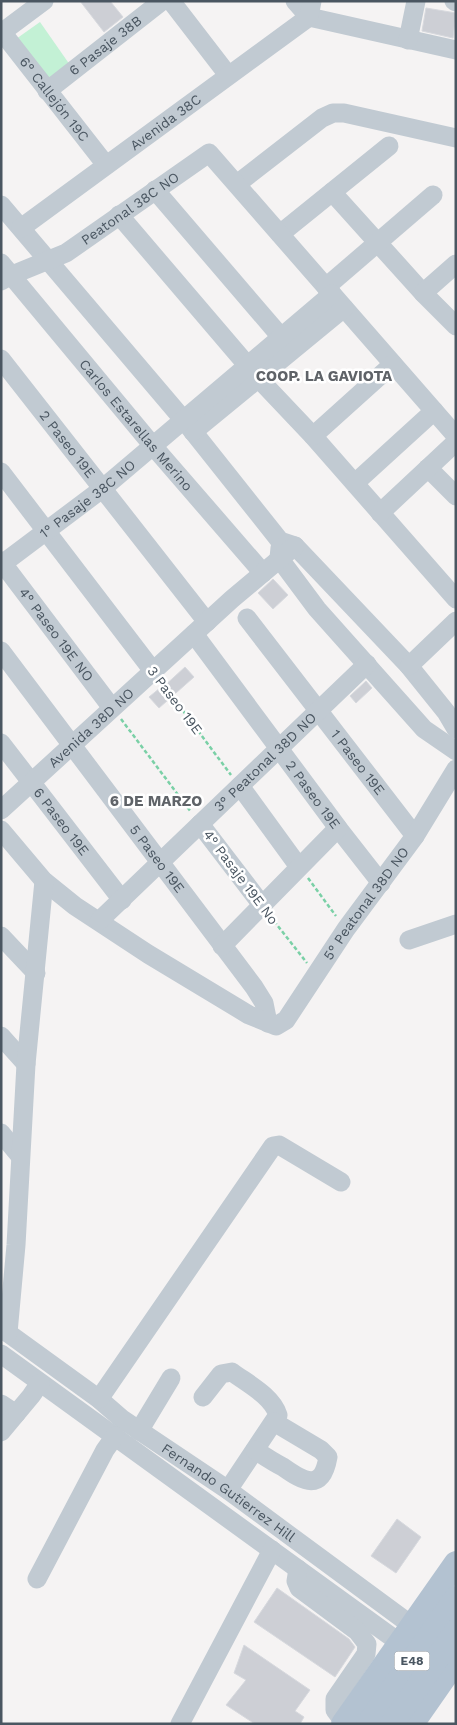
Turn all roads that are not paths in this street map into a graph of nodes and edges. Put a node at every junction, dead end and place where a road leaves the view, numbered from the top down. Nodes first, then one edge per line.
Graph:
1 (44, 1) edge
2 (162, 1) edge
3 (171, 1) edge
4 (295, 1) edge
5 (416, 1) edge
6 (310, 9) edge
7 (2, 33) edge
8 (408, 40) junction
9 (456, 50) edge
10 (228, 75) junction
11 (47, 91) junction
12 (456, 138) edge
13 (389, 146) dead end
14 (106, 165) junction
15 (237, 184) junction
16 (155, 190) junction
17 (332, 192) junction
18 (433, 195) dead end
19 (1, 205) edge
20 (119, 215) junction
21 (21, 228) junction
22 (280, 234) junction
23 (378, 244) junction
24 (48, 261) junction
25 (456, 264) edge
26 (5, 273) edge
27 (329, 290) junction
28 (423, 293) junction
29 (344, 308) junction
30 (456, 326) edge
31 (281, 337) junction
32 (1, 359) edge
33 (393, 364) junction
34 (254, 372) junction
35 (434, 411) junction
36 (188, 426) junction
37 (455, 435) edge
38 (313, 436) junction
39 (153, 446) junction
40 (428, 468) junction
41 (1, 472) edge
42 (355, 484) junction
43 (102, 489) junction
44 (456, 496) edge
45 (380, 512) junction
46 (46, 531) junction
47 (285, 549) junction
48 (2, 564) edge
49 (263, 573) junction
50 (456, 599) edge
51 (247, 618) dead end
52 (456, 621) edge
53 (200, 628) junction
54 (1, 651) edge
55 (367, 664) junction
56 (409, 666) junction
57 (153, 671) junction
58 (112, 708) junction
59 (319, 710) junction
60 (456, 729) edge
61 (1, 743) edge
62 (72, 745) junction
63 (454, 747) edge
64 (280, 748) junction
65 (456, 769) edge
66 (31, 782) junction
67 (240, 786) junction
68 (1, 810) edge
69 (200, 824) junction
70 (338, 828) junction
71 (1, 830) edge
72 (414, 836) junction
73 (160, 863) junction
74 (299, 867) junction
75 (44, 881) junction
76 (381, 883) junction
77 (122, 900) junction
78 (262, 905) junction
79 (98, 922) junction
80 (456, 924) edge
81 (1, 936) edge
82 (409, 940) dead end
83 (222, 946) junction
84 (36, 973) junction
85 (268, 1023) junction
86 (1, 1036) edge
87 (26, 1064) junction
88 (1, 1133) edge
89 (20, 1156) junction
90 (340, 1182) dead end
91 (1, 1226) edge
92 (16, 1245) junction
93 (5, 1330) edge
94 (1, 1354) edge
95 (171, 1378) dead end
96 (40, 1382) junction
97 (203, 1397) dead end
98 (99, 1399) junction
99 (9, 1409) edge
100 (274, 1422) junction
101 (139, 1431) junction
102 (1, 1432) edge
103 (114, 1436) junction
104 (255, 1450) junction
105 (228, 1490) junction
106 (272, 1550) junction
107 (298, 1569) junction
108 (452, 1569) edge
109 (37, 1579) dead end
110 (456, 1598) edge
111 (456, 1602) edge
112 (456, 1631) edge
113 (406, 1634) junction
114 (453, 1669) edge
115 (370, 1685) junction
116 (414, 1721) edge
117 (343, 1723) edge
118 (180, 1724) edge
119 (368, 1724) edge
120 (392, 1724) edge

1 - 7 street
2 - 11 street, 6 Pasaje 38B
3 - 10 street
4 - 6 street
5 - 8 street
6 - 8 street
6 - 10 street, Avenida 38C
7 - 11 street, 6° Callejón 19C
8 - 9 street
10 - 14 street, Avenida 38C
11 - 14 street, 6° Callejón 19C
12 - 15 street
13 - 17 street
14 - 21 street, Avenida 38C
15 - 16 street, Peatonal 38C NO
15 - 22 street
16 - 20 street, Peatonal 38C NO
16 - 31 street
17 - 22 street
17 - 23 street
18 - 23 street, 1° Pasaje 38C NO
19 - 21 street
20 - 24 street, Peatonal 38C NO
20 - 34 street
21 - 24 street
22 - 27 street
23 - 27 street, 1° Pasaje 38C NO
23 - 28 street
24 - 26 street, Carlos Estarellas Merino
24 - 36 street
25 - 28 street
26 - 39 street, Carlos Estarellas Merino
27 - 29 street
27 - 31 street, 1° Pasaje 38C NO
28 - 30 street
29 - 33 street
29 - 34 street, 1° Pasaje 38C NO
31 - 34 street, 1° Pasaje 38C NO
32 - 43 street, 2 Paseo 19E
33 - 35 street
33 - 38 street
34 - 36 street, 1° Pasaje 38C NO
34 - 38 street
35 - 37 street
35 - 42 street
36 - 39 street, 1° Pasaje 38C NO
36 - 47 street
37 - 40 street
38 - 42 street
39 - 43 street, 1° Pasaje 38C NO
39 - 49 street, Carlos Estarellas Merino
40 - 44 street
40 - 45 street
41 - 46 street, 3 Paseo 19E
42 - 45 street
43 - 46 street, 1° Pasaje 38C NO
43 - 53 street, 2 Paseo 19E
45 - 50 street
46 - 48 street, 1° Pasaje 38C NO
46 - 57 street, 3 Paseo 19E
47 - 49 street, Avenida 38D NO
47 - 55 street
47 - 56 street
48 - 58 street, 4° Paseo 19E NO
49 - 53 street, Avenida 38D NO
51 - 59 street, 1 Paseo 19E
52 - 56 street
53 - 57 street, Avenida 38D NO
53 - 64 street, 2 Paseo 19E
54 - 62 street, 5 Paseo 19E
55 - 59 street, 3° Peatonal 38D NO
55 - 63 street
56 - 60 street
57 - 58 street, Avenida 38D NO
58 - 62 street, Avenida 38D NO
59 - 64 street, 3° Peatonal 38D NO
59 - 72 street, 1 Paseo 19E
61 - 66 street, 6 Paseo 19E
62 - 66 street, Avenida 38D NO
62 - 73 street, 5 Paseo 19E
64 - 67 street, 3° Peatonal 38D NO
64 - 70 street, 2 Paseo 19E
65 - 72 street, 5° Peatonal 38D NO
66 - 68 street, Avenida 38D NO
66 - 77 street, 6 Paseo 19E
67 - 69 street, 3° Peatonal 38D NO
67 - 74 street
69 - 73 street, 3° Peatonal 38D NO
69 - 78 street, 4° Pasaje 19E No
70 - 74 street
70 - 76 street, 2 Paseo 19E
71 - 75 street
72 - 76 street, 5° Peatonal 38D NO
73 - 77 street, 3° Peatonal 38D NO
73 - 83 street, 5 Paseo 19E
74 - 78 street
75 - 79 street
75 - 84 street
76 - 85 street, 5° Peatonal 38D NO
77 - 79 street, 3° Peatonal 38D NO
78 - 83 street
79 - 85 street
80 - 82 street
81 - 84 street
83 - 85 street, 5 Paseo 19E
84 - 87 street
86 - 87 street
87 - 89 street
88 - 89 street
89 - 92 street
90 - 98 street
91 - 92 street
92 - 93 street
93 - 98 street, Fernando Gutierrez Hill
94 - 96 street, Fernando Gutierrez Hill
95 - 101 street
96 - 99 street
96 - 103 street, Fernando Gutierrez Hill
97 - 100 street
98 - 101 street, Fernando Gutierrez Hill
99 - 102 street
100 - 104 street
100 - 104 street
101 - 105 street, Fernando Gutierrez Hill
103 - 106 street, Fernando Gutierrez Hill
103 - 109 street
104 - 105 street
105 - 113 street, Fernando Gutierrez Hill
106 - 107 street, Fernando Gutierrez Hill
106 - 118 street
107 - 113 street, Fernando Gutierrez Hill
107 - 117 street
108 - 111 main road
108 - 113 main road, E48
110 - 119 main road, E48, bridge
112 - 120 main road, E48, bridge
113 - 114 street, Fernando Gutierrez Hill
113 - 115 main road, E48
114 - 116 main road, E48
115 - 116 main road
115 - 117 main road, E48

